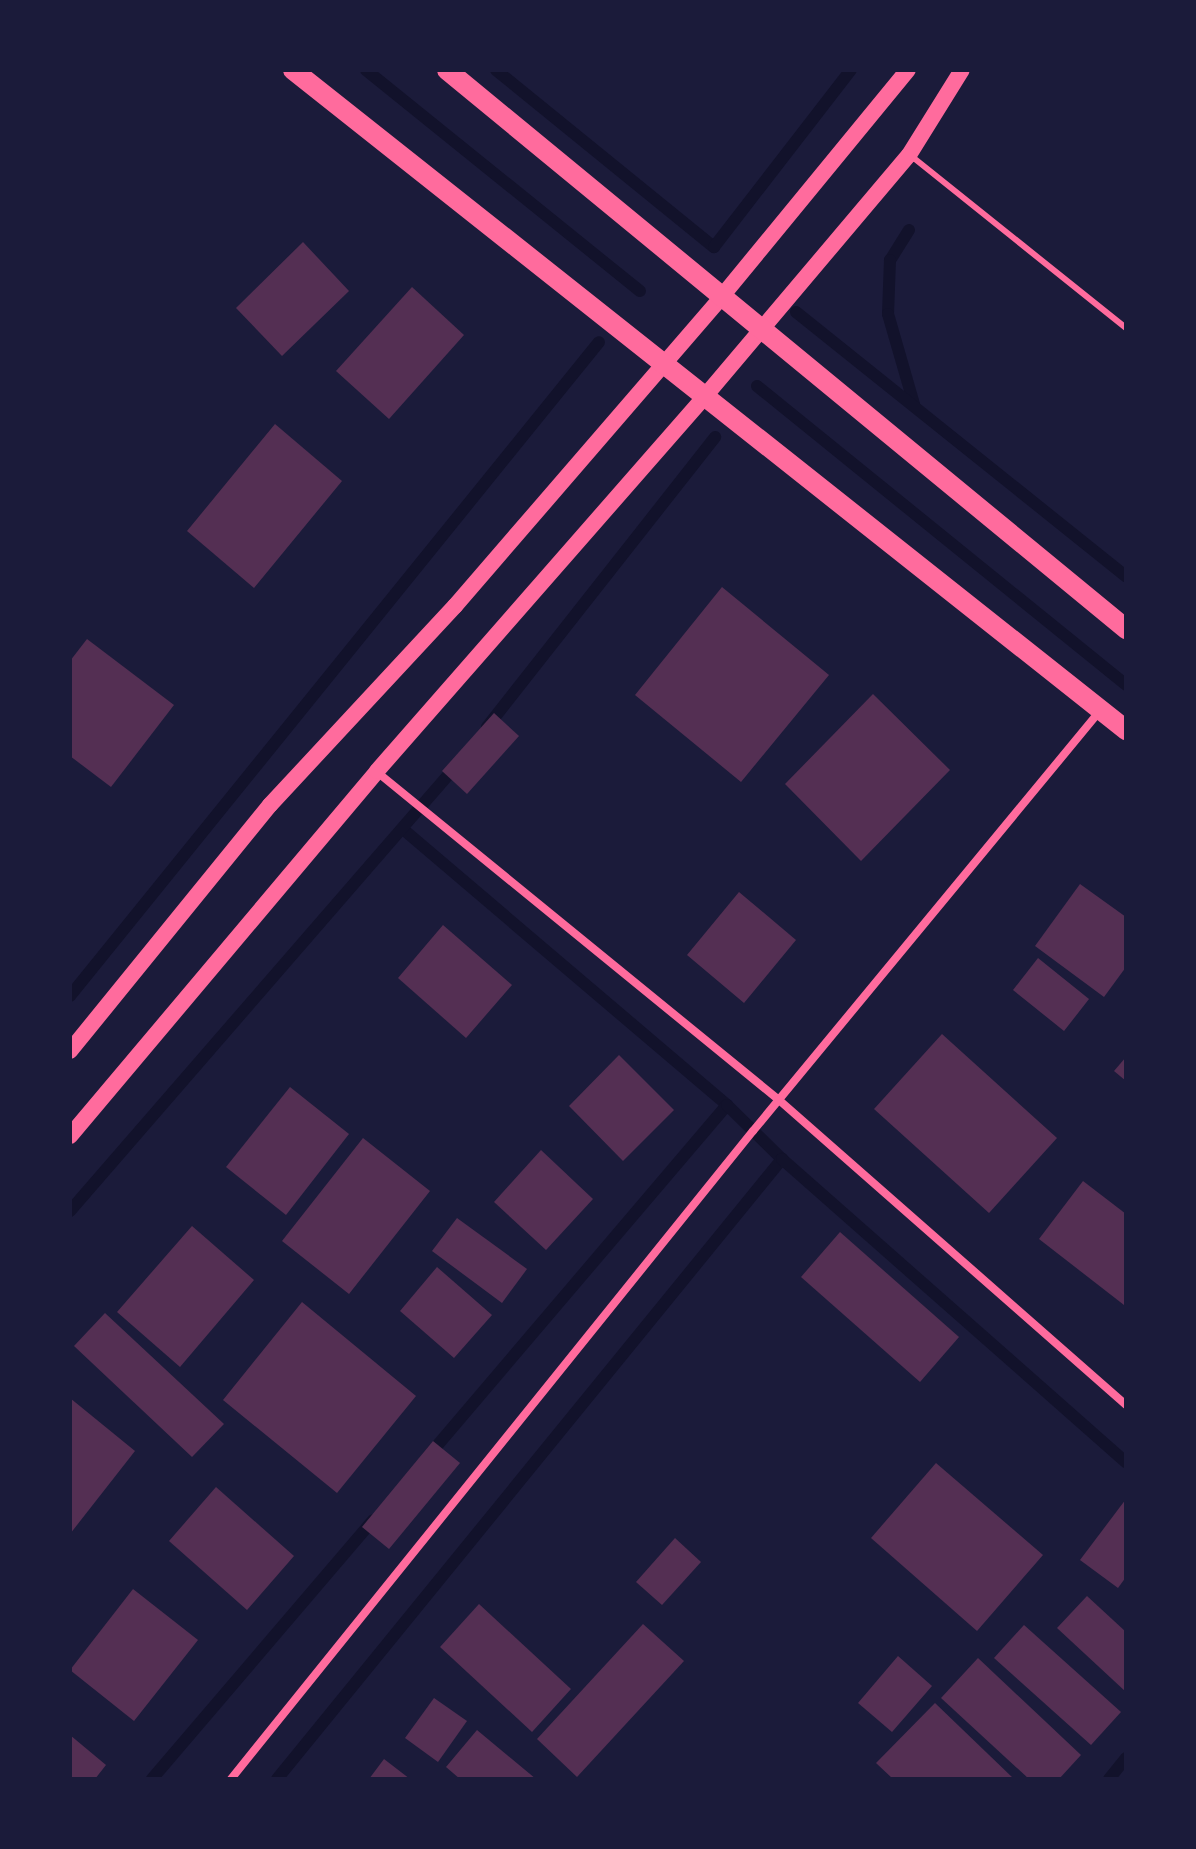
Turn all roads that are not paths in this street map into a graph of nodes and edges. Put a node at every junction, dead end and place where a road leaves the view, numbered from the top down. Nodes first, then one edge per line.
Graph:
1 (293, 70) edge
2 (447, 70) edge
3 (962, 70) edge
4 (903, 72) edge
5 (909, 155) junction
6 (723, 295) junction
7 (1126, 328) edge
8 (762, 329) junction
9 (662, 363) junction
10 (706, 395) junction
11 (1126, 629) edge
12 (1101, 710) junction
13 (1126, 730) edge
14 (377, 771) junction
15 (70, 1051) edge
16 (779, 1100) junction
17 (70, 1136) edge
18 (1126, 1405) edge
19 (231, 1779) edge

1 - 9 main road
2 - 6 main road
3 - 5 main road
4 - 6 main road
5 - 7 lane
5 - 8 main road
6 - 8 main road
6 - 9 main road
8 - 10 main road
8 - 11 main road
9 - 10 main road
9 - 15 main road
10 - 12 main road
10 - 14 main road
12 - 13 main road
12 - 16 street
14 - 16 street
14 - 17 main road
16 - 18 street
16 - 19 street

